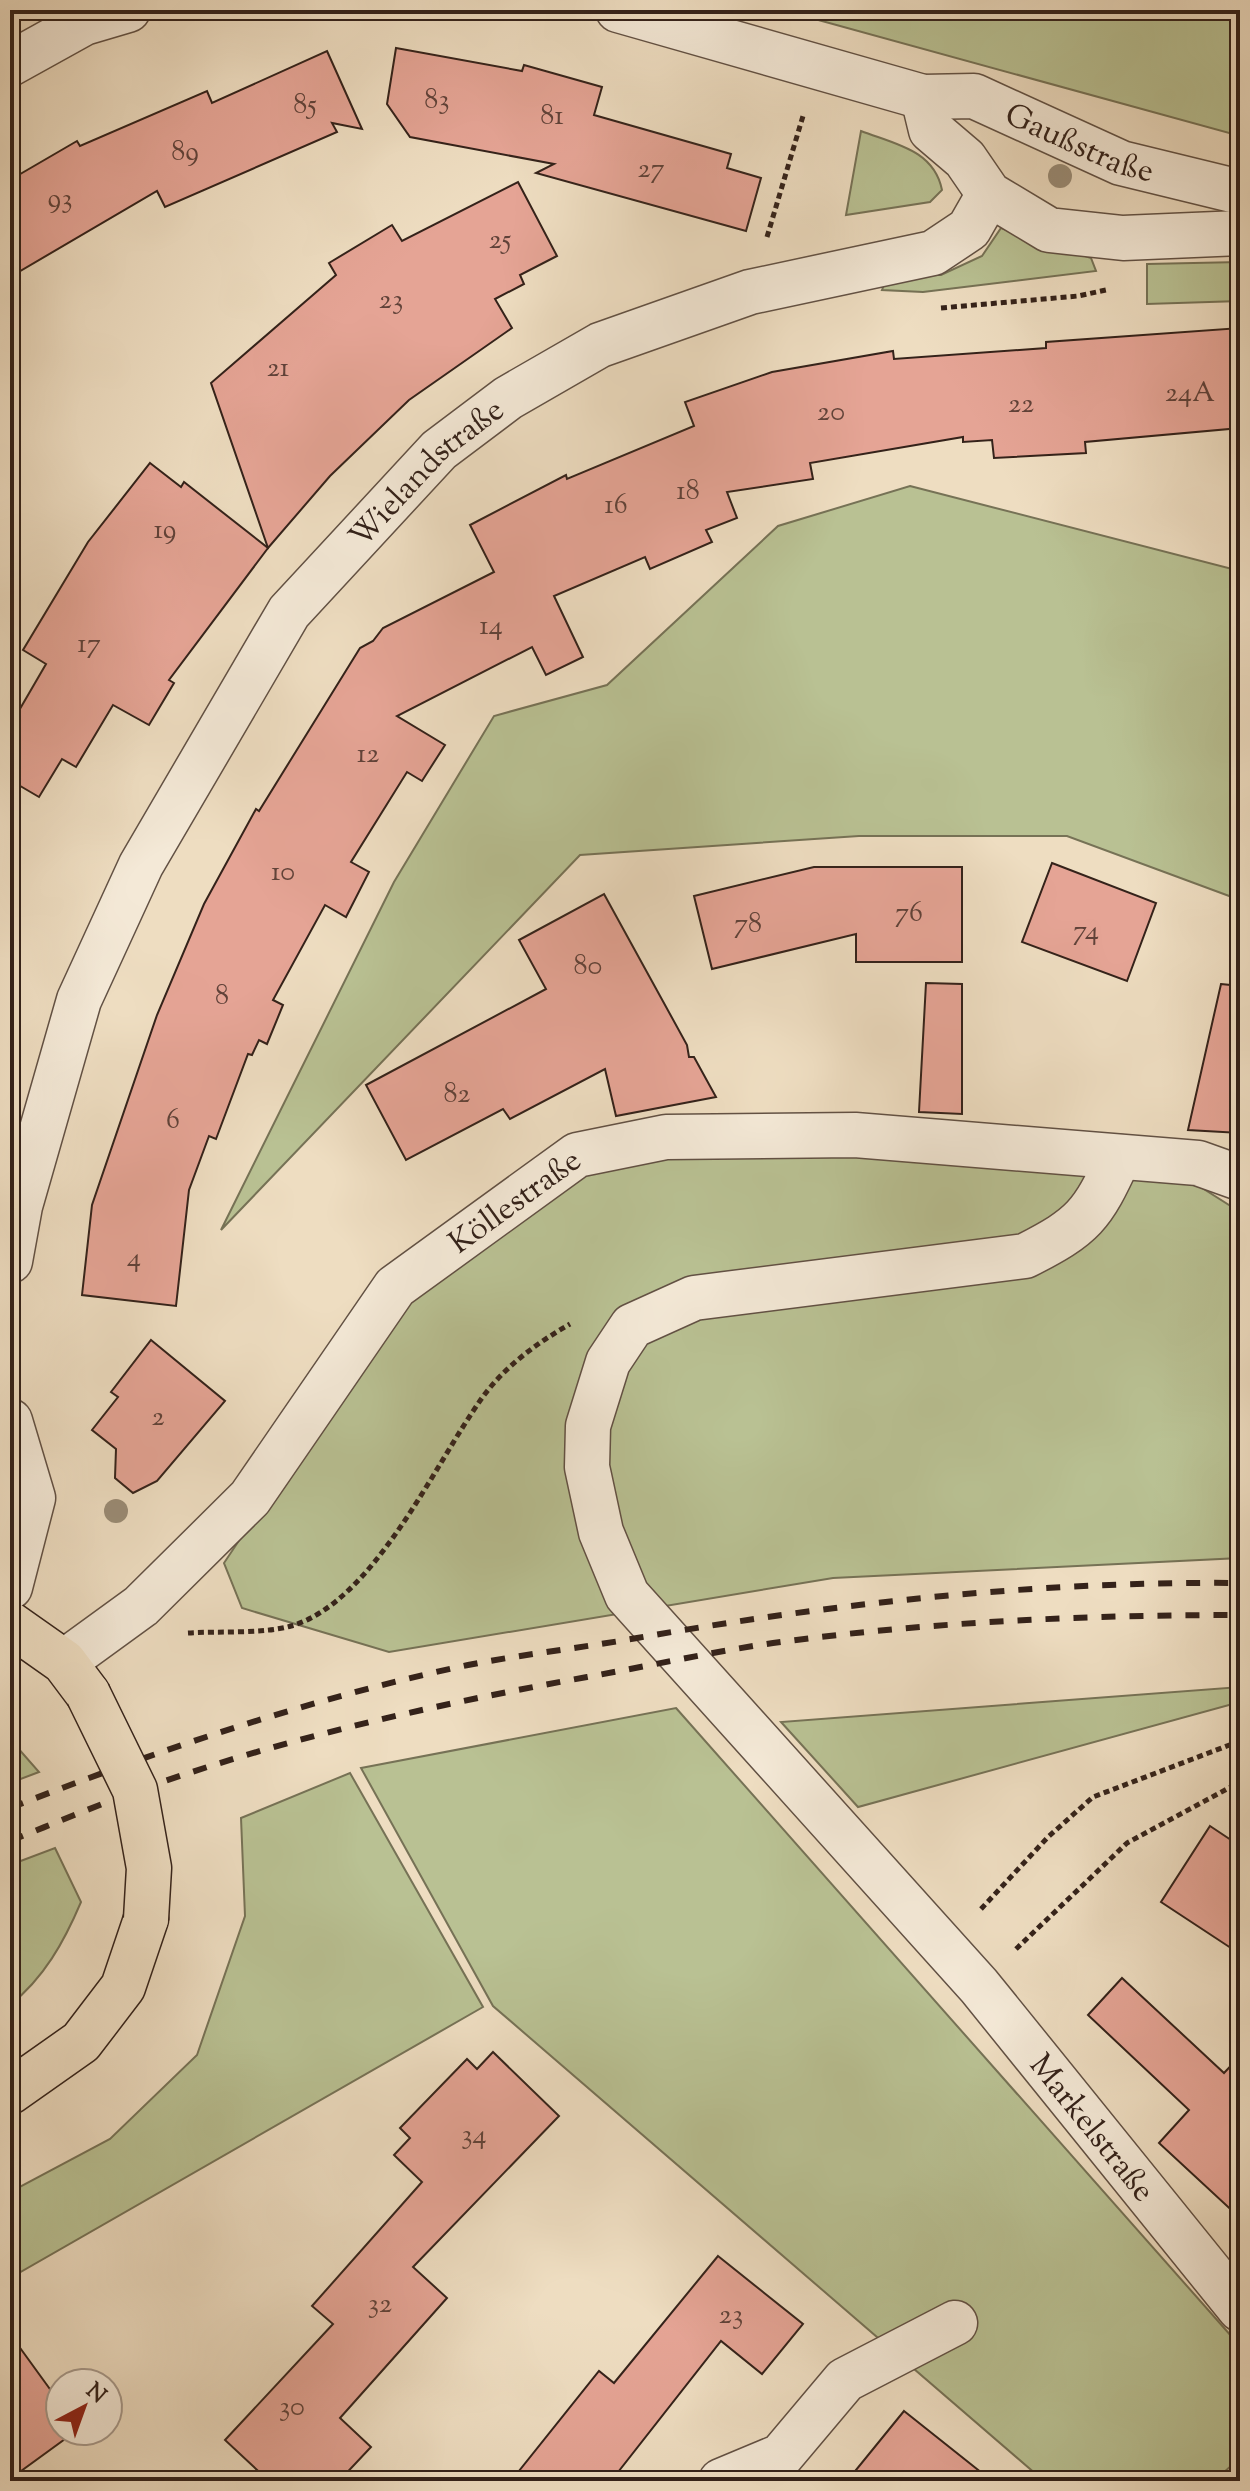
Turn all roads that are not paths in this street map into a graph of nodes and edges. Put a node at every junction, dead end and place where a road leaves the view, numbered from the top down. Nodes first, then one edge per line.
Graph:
1 (128, 10) edge
2 (618, 10) edge
3 (10, 64) edge
4 (923, 97) junction
5 (1240, 192) edge
6 (989, 194) junction
7 (1240, 233) edge
8 (1119, 1157) junction
9 (1240, 1178) edge
10 (10, 1261) edge
11 (10, 1421) edge
12 (10, 1587) edge
13 (10, 1624) edge
14 (76, 1678) junction
15 (10, 2092) edge
16 (1240, 2309) edge
17 (955, 2323) dead end
18 (721, 2481) edge

1 - 3 street
2 - 4 street, Gaußstraße
4 - 5 street, Gaußstraße
4 - 6 street, Gaußstraße
6 - 7 street
6 - 10 street, Wielandstraße
8 - 9 street, Köllestraße
8 - 14 street, Köllestraße
8 - 16 street, Markelstraße
11 - 12 street
13 - 14 main road
14 - 15 main road, bridge
17 - 18 street

